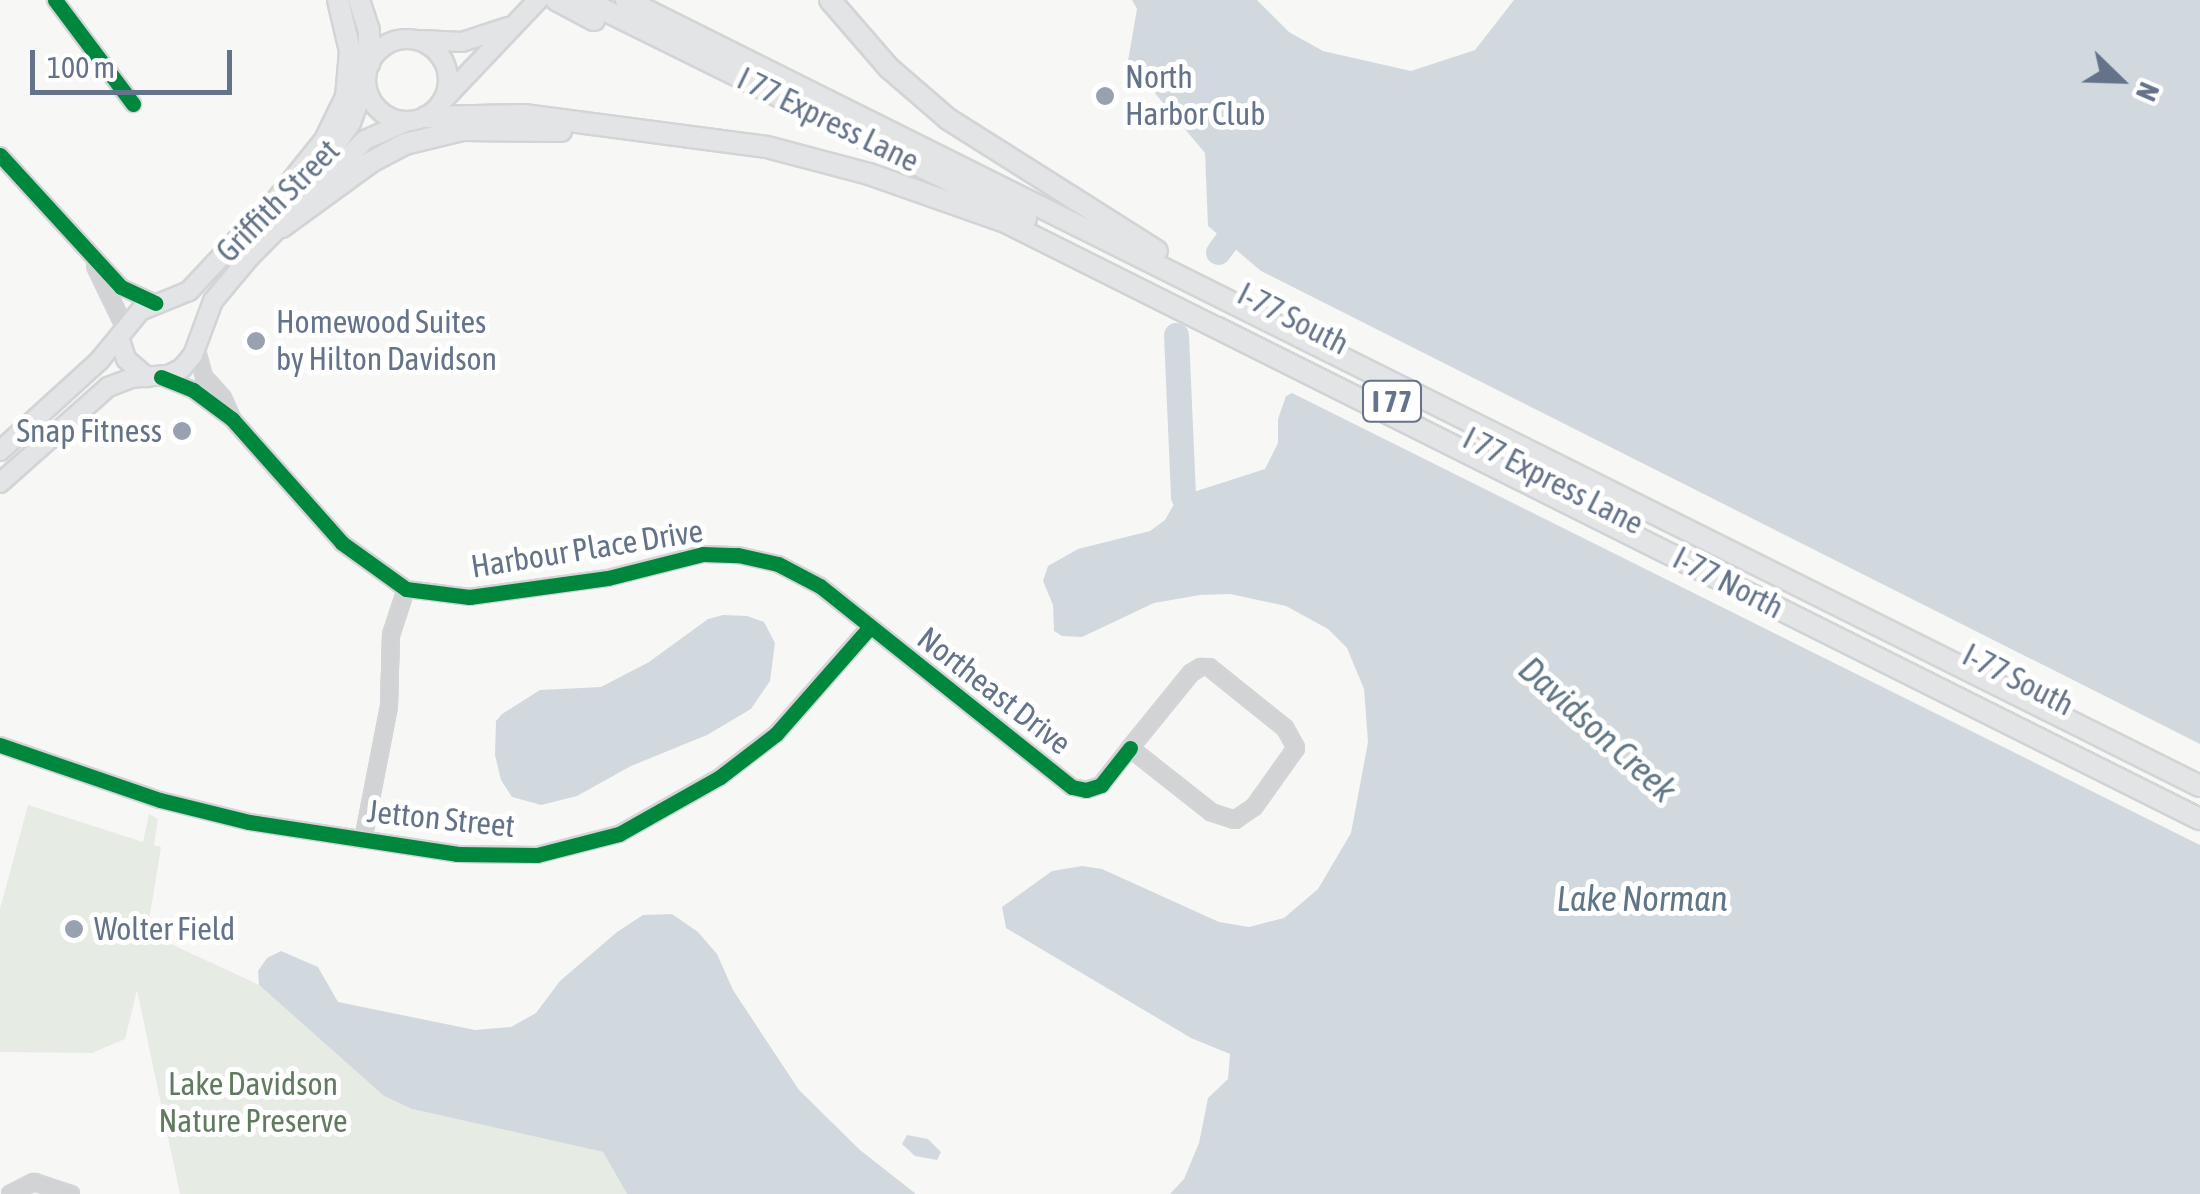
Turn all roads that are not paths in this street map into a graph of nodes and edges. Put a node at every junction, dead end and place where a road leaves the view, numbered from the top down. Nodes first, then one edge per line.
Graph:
1 (56, 0) edge
2 (338, 0) edge
3 (359, 0) edge
4 (538, 0) edge
5 (556, 0) edge
6 (584, 0) edge
7 (626, 0) edge
8 (655, 0) edge
9 (830, 0) edge
10 (515, 21) junction
11 (416, 39) junction
12 (368, 73) junction
13 (133, 104) dead end
14 (424, 115) junction
15 (658, 134) junction
16 (0, 155) edge
17 (273, 205) junction
18 (1005, 222) junction
19 (282, 227) junction
20 (1157, 251) junction
21 (90, 256) junction
22 (161, 302) junction
23 (122, 333) junction
24 (198, 340) junction
25 (154, 377) junction
26 (232, 419) junction
27 (0, 450) edge
28 (0, 483) edge
29 (406, 589) junction
30 (868, 628) junction
31 (0, 745) edge
32 (1130, 748) junction
33 (2200, 771) edge
34 (2200, 786) edge
35 (2200, 804) edge
36 (2200, 819) edge
37 (363, 840) junction
38 (10, 1194) edge
39 (71, 1194) edge

1 - 13 street
2 - 17 highway
3 - 12 highway
4 - 10 main road, Griffith Street
5 - 18 highway, I 77
6 - 35 highway, I 77 Express Lane / I 77
7 - 34 highway, I 77 Express Lane / I 77
8 - 20 highway, I-77 South / I 77
9 - 20 highway
10 - 11 main road, Griffith Street
10 - 14 main road, Griffith Street
11 - 12 main road
11 - 14 main road
12 - 14 main road
12 - 17 main road, Griffith Street
14 - 15 highway
14 - 19 main road, Griffith Street
15 - 18 highway
15 - 19 highway
16 - 21 street
17 - 22 main road, Griffith Street
18 - 36 highway, I-77 North / I 77
19 - 24 main road, Griffith Street
20 - 33 highway, I-77 South / I 77
21 - 22 street
21 - 23 street
22 - 23 main road
22 - 24 main road
23 - 25 main road
23 - 27 main road
24 - 25 main road
24 - 26 street
25 - 26 street
25 - 28 main road
26 - 29 street, Harbour Place Drive
29 - 30 street, Harbour Place Drive
29 - 37 street
30 - 32 street, Northeast Drive
30 - 37 street, Jetton Street
31 - 37 street, Jetton Street
32 - 32 street, Northeast Drive
38 - 39 street

